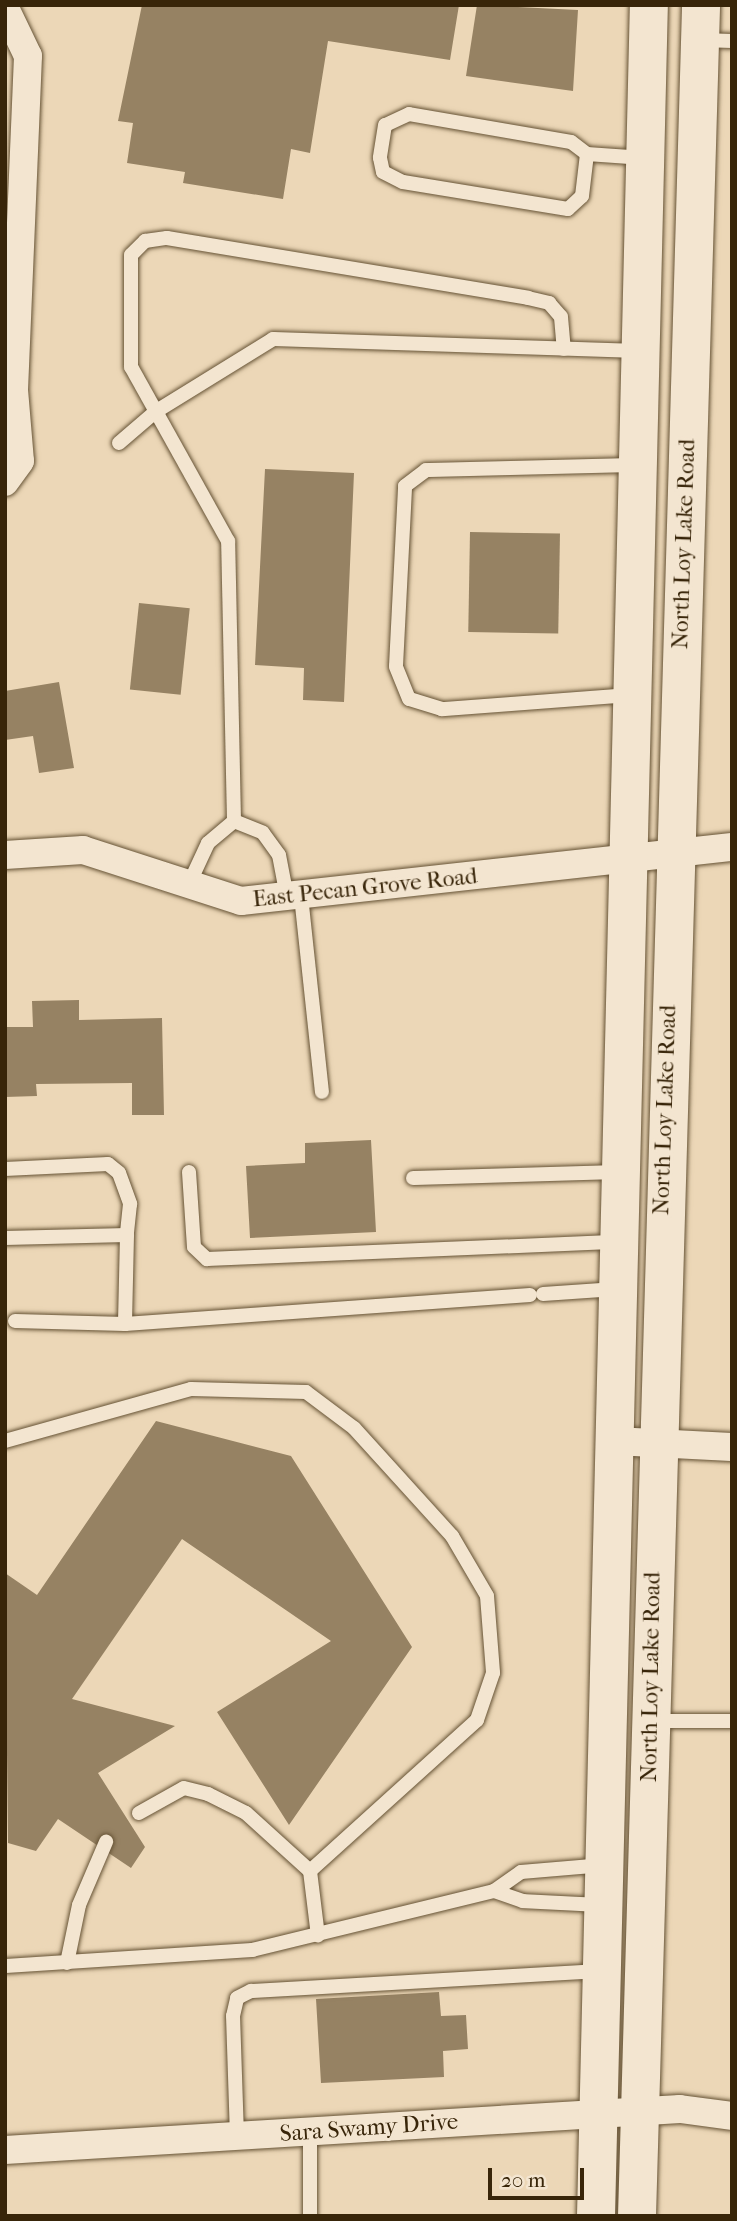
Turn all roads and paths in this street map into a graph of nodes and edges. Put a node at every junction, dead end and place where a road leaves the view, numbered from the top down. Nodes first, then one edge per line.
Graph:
1 (649, 5) edge
2 (10, 8) edge
3 (711, 29) edge
4 (587, 154) junction
5 (645, 158) junction
6 (11, 293) edge
7 (564, 348) junction
8 (640, 351) junction
9 (155, 412) junction
10 (119, 443) dead end
11 (637, 465) junction
12 (5, 482) edge
13 (632, 695) junction
14 (234, 821) junction
15 (732, 847) edge
16 (673, 854) junction
17 (5, 855) edge
18 (628, 859) junction
19 (189, 884) junction
20 (294, 897) junction
21 (322, 1092) dead end
22 (5, 1169) edge
23 (189, 1172) dead end
24 (619, 1172) junction
25 (413, 1178) dead end
26 (127, 1235) junction
27 (5, 1238) edge
28 (617, 1242) junction
29 (616, 1289) junction
30 (15, 1321) dead end
31 (125, 1324) junction
32 (5, 1441) edge
33 (614, 1441) junction
34 (656, 1443) junction
35 (732, 1447) edge
36 (650, 1721) junction
37 (732, 1721) edge
38 (139, 1813) dead end
39 (106, 1842) dead end
40 (605, 1865) junction
41 (310, 1871) junction
42 (495, 1891) junction
43 (605, 1905) junction
44 (318, 1936) junction
45 (8, 1963) edge
46 (67, 1963) junction
47 (603, 1971) junction
48 (639, 2111) junction
49 (598, 2114) junction
50 (732, 2116) edge
51 (310, 2133) junction
52 (237, 2136) junction
53 (5, 2150) edge
54 (310, 2216) edge
55 (596, 2216) edge
56 (637, 2216) edge

1 - 5 main road, North Loy Lake Road
2 - 6 street
3 - 16 main road, North Loy Lake Road
4 - 4 lane
4 - 5 lane
5 - 8 main road, North Loy Lake Road
6 - 12 street
7 - 8 lane
7 - 9 lane
7 - 9 lane
8 - 11 main road, North Loy Lake Road
9 - 10 lane
9 - 14 lane
11 - 13 main road, North Loy Lake Road
11 - 13 lane
13 - 18 main road, North Loy Lake Road
14 - 19 lane
14 - 20 lane
15 - 16 street, East Pecan Grove Road
16 - 18 street, East Pecan Grove Road
16 - 34 main road, North Loy Lake Road
17 - 19 street, East Pecan Grove Road
18 - 20 street, East Pecan Grove Road
18 - 24 main road, North Loy Lake Road
19 - 20 street, East Pecan Grove Road
20 - 21 lane
22 - 26 lane
23 - 28 lane
24 - 25 lane
24 - 28 main road, North Loy Lake Road
26 - 27 lane
26 - 31 lane
28 - 29 main road, North Loy Lake Road
29 - 31 lane
29 - 33 main road, North Loy Lake Road
30 - 31 lane
32 - 41 lane
33 - 34 street
33 - 40 main road, North Loy Lake Road
34 - 35 street
34 - 36 main road, North Loy Lake Road
36 - 37 lane
36 - 48 main road, North Loy Lake Road
38 - 41 lane
39 - 46 lane
40 - 42 lane
40 - 43 main road, North Loy Lake Road
41 - 44 lane
42 - 43 lane
42 - 44 lane
43 - 47 main road, North Loy Lake Road
44 - 46 lane
45 - 46 lane
47 - 49 main road, North Loy Lake Road
47 - 52 lane
48 - 49 street, Sara Swamy Drive
48 - 50 street, Sara Swamy Drive
48 - 56 main road, North Loy Lake Road
49 - 51 street, Sara Swamy Drive
49 - 55 main road, North Loy Lake Road
51 - 52 street, Sara Swamy Drive
51 - 54 lane
52 - 53 street, Sara Swamy Drive

